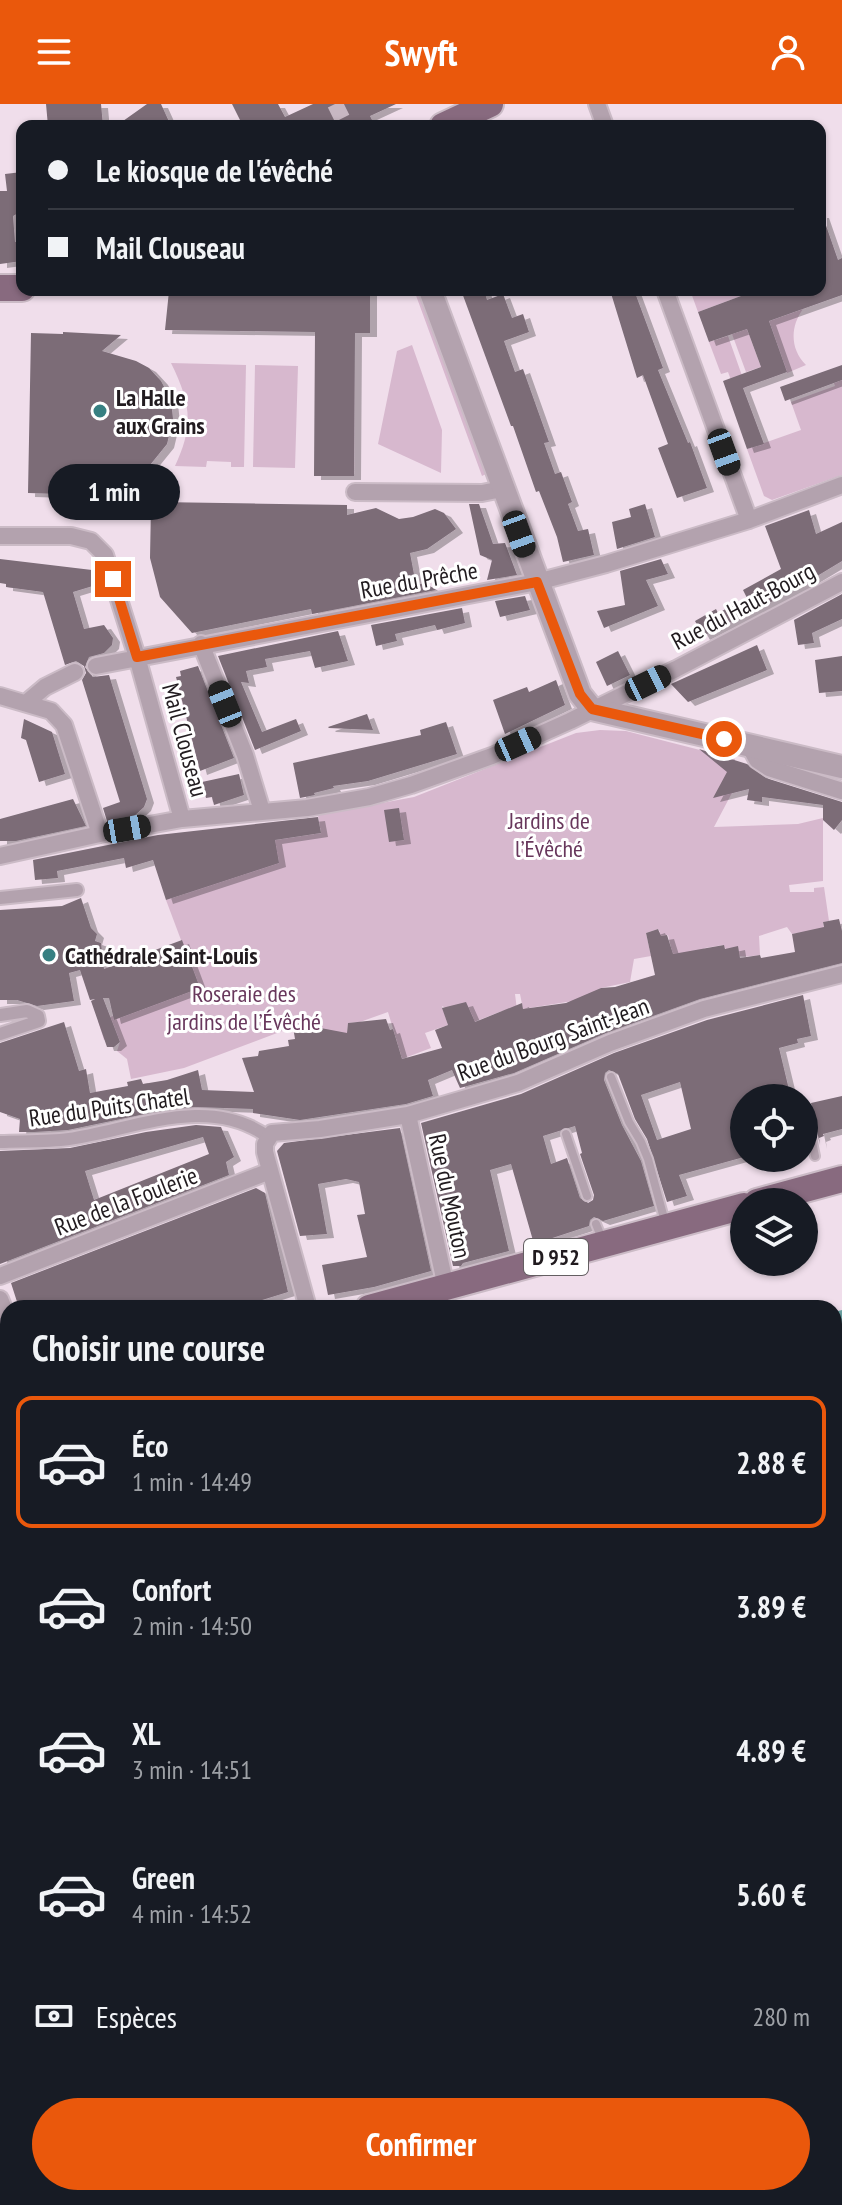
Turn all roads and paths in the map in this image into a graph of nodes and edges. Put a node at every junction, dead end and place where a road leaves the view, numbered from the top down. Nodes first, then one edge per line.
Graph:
1 (490, 104) edge
2 (456, 120) edge
3 (432, 296) edge
4 (667, 296) edge
5 (842, 485) edge
6 (502, 489) junction
7 (355, 492) dead end
8 (749, 520) junction
9 (0, 536) edge
10 (537, 582) junction
11 (842, 582) edge
12 (201, 644) junction
13 (137, 657) junction
14 (96, 666) dead end
15 (75, 672) dead end
16 (0, 696) edge
17 (26, 703) junction
18 (589, 719) junction
19 (749, 745) junction
20 (842, 767) edge
21 (842, 791) edge
22 (262, 811) junction
23 (182, 819) junction
24 (100, 834) junction
25 (0, 856) edge
26 (77, 890) dead end
27 (0, 898) edge
28 (842, 974) edge
29 (0, 1015) edge
30 (0, 1034) edge
31 (611, 1077) dead end
32 (408, 1115) junction
33 (566, 1134) dead end
34 (268, 1137) junction
35 (0, 1142) edge
36 (270, 1171) junction
37 (842, 1179) edge
38 (809, 1188) edge
39 (587, 1196) dead end
40 (730, 1210) edge
41 (666, 1227) junction
42 (0, 1276) edge
43 (446, 1287) junction
44 (306, 1300) edge
45 (398, 1300) edge

1 - 2 main road
3 - 6 street
4 - 8 street
5 - 8 street, Rue du Prêche
6 - 7 street
6 - 10 street
8 - 10 street, Rue du Prêche
9 - 13 street, Mail Clouseau
10 - 12 street, Rue du Prêche
10 - 18 street
11 - 18 street, Rue du Haut-Bourg
12 - 13 street, Rue du Prêche
12 - 22 street
13 - 14 street, Rue du Prêche
13 - 23 street, Mail Clouseau
15 - 17 street
16 - 17 street
17 - 24 street
18 - 19 street
18 - 22 street, Rue du Haut-Bourg
19 - 20 street
19 - 21 street
22 - 23 street, Rue du Haut-Bourg
23 - 24 street, Rue du Haut-Bourg
24 - 25 street, Rue du Haut-Bourg
26 - 27 street
28 - 32 street, Rue du Bourg Saint-Jean
29 - 30 street
31 - 41 lane
32 - 34 street, Rue du Bourg Saint-Jean
32 - 43 street, Rue du Mouton
33 - 39 lane
34 - 35 street, Rue du Puits Chatel
34 - 36 street
36 - 42 street, Rue de la Foulerie
36 - 44 street
37 - 38 main road
40 - 41 main road, D 952
41 - 43 main road, D 952
43 - 45 main road, D 952

